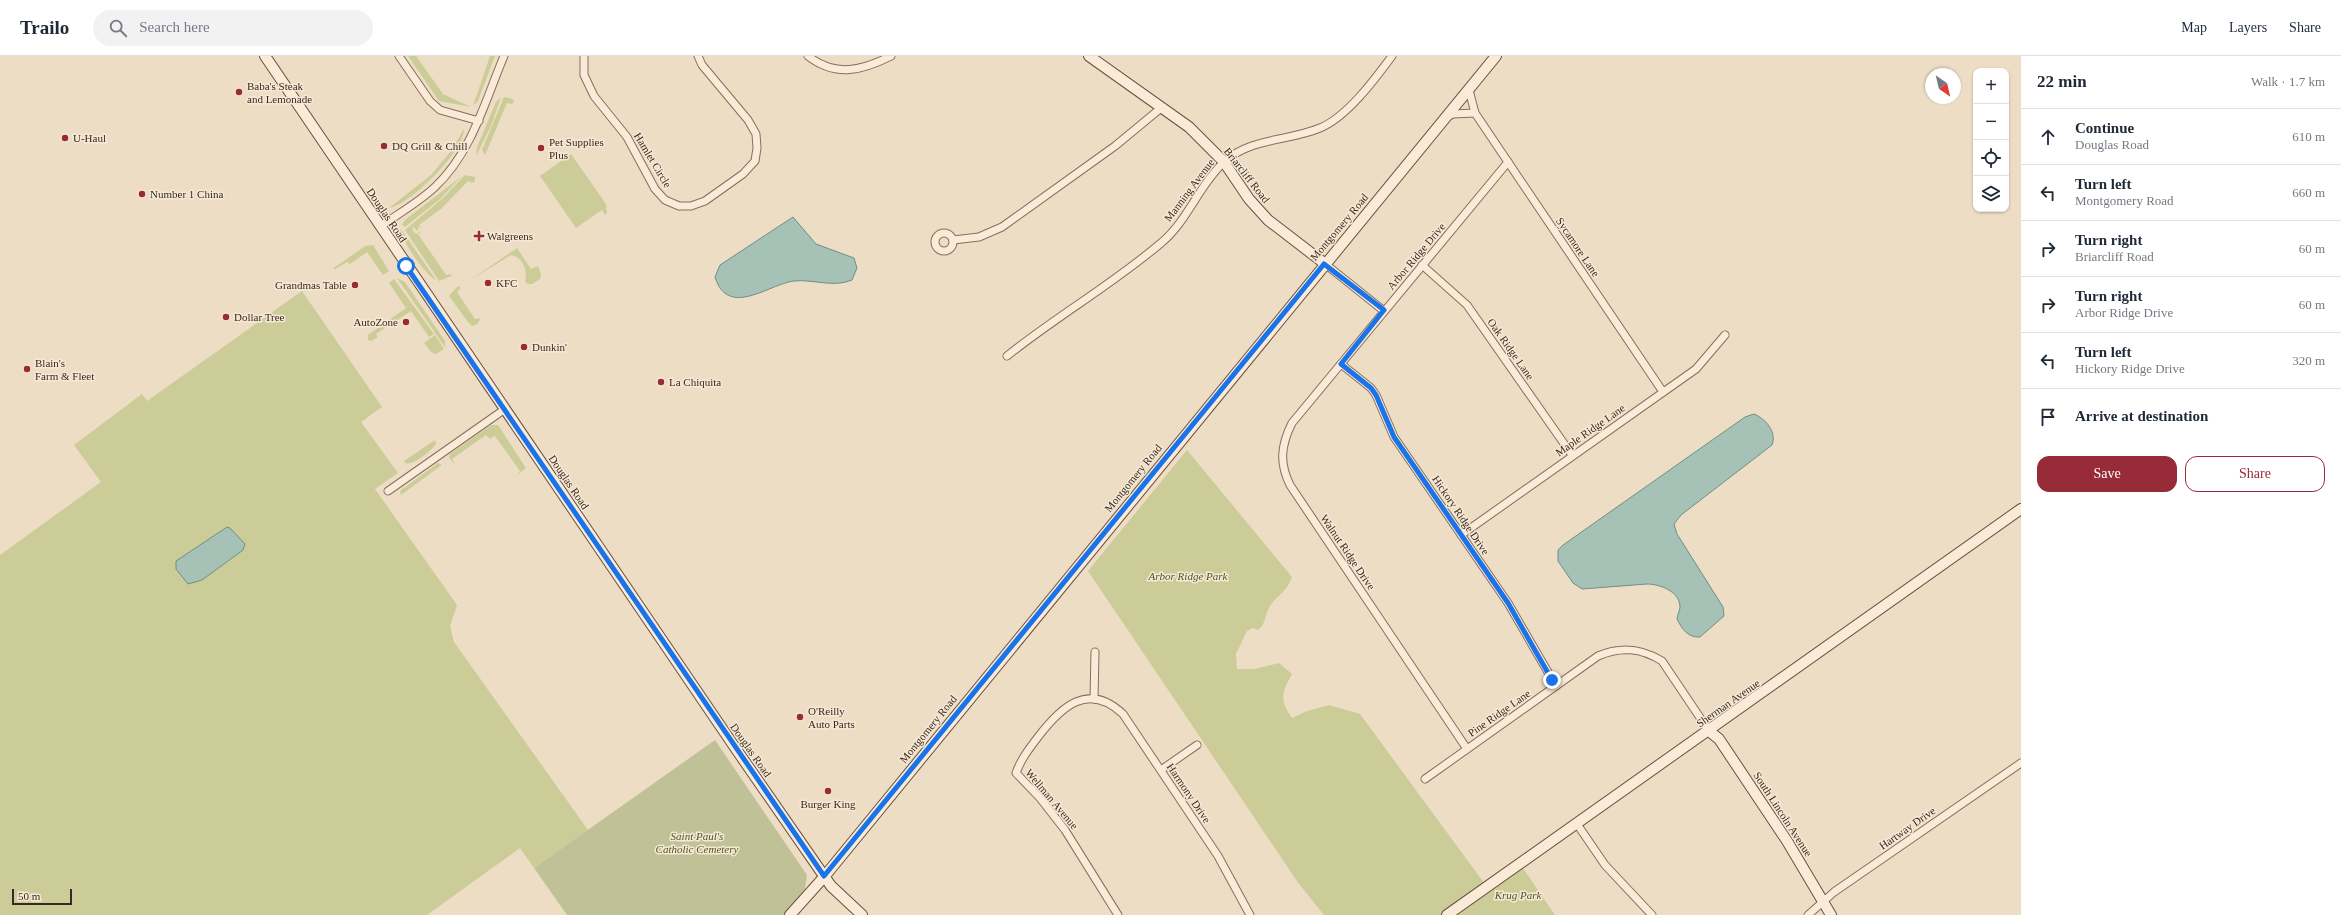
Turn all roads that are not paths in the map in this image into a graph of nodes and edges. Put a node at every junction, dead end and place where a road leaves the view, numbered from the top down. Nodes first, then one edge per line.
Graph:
1 (265, 56) edge
2 (399, 56) edge
3 (504, 56) edge
4 (584, 56) edge
5 (698, 56) edge
6 (808, 56) edge
7 (891, 56) edge
8 (1392, 56) edge
9 (1496, 56) edge
10 (1095, 57) edge
11 (1469, 90) junction
12 (1161, 108) junction
13 (1475, 113) junction
14 (1446, 118) junction
15 (479, 121) junction
16 (1224, 162) junction
17 (1508, 162) junction
18 (381, 226) junction
19 (953, 240) dead end
20 (1324, 264) junction
21 (1422, 265) junction
22 (1384, 310) junction
23 (1725, 336) dead end
24 (1007, 356) dead end
25 (1341, 364) junction
26 (1663, 392) junction
27 (505, 409) junction
28 (1572, 455) junction
29 (388, 491) dead end
30 (2021, 509) edge
31 (1461, 535) junction
32 (1095, 652) dead end
33 (1556, 686) junction
34 (1094, 699) junction
35 (1709, 731) junction
36 (1197, 744) dead end
37 (1467, 749) junction
38 (2021, 762) edge
39 (1161, 770) junction
40 (1425, 779) dead end
41 (1577, 824) junction
42 (824, 876) junction
43 (1823, 902) junction
44 (790, 915) edge
45 (862, 915) edge
46 (1118, 915) edge
47 (1250, 915) edge
48 (1448, 915) edge
49 (1652, 915) edge
50 (1808, 915) edge
51 (1830, 915) edge

1 - 18 street, Douglas Road
2 - 15 street
3 - 15 street
4 - 5 street, Hamlet Circle
6 - 7 street
8 - 16 street, Manning Avenue
9 - 11 street, Montgomery Road
10 - 12 street, Briarcliff Road
11 - 13 street, Sycamore Lane
11 - 14 street, Montgomery Road
12 - 16 street, Briarcliff Road
12 - 19 street
13 - 14 street
13 - 17 street, Sycamore Lane
14 - 20 street, Montgomery Road
15 - 18 street
16 - 20 street, Briarcliff Road
16 - 24 street, Manning Avenue
17 - 21 street, Arbor Ridge Drive
17 - 26 street, Sycamore Lane
18 - 27 street, Douglas Road
20 - 22 street, Briarcliff Road
20 - 42 street, Montgomery Road
21 - 22 street, Arbor Ridge Drive
21 - 28 street, Oak Ridge Lane
22 - 25 street, Arbor Ridge Drive
23 - 26 street, Maple Ridge Lane
25 - 31 street, Hickory Ridge Drive
25 - 37 street, Walnut Ridge Drive
26 - 28 street, Maple Ridge Lane
27 - 29 street
27 - 42 street, Douglas Road
28 - 31 street, Maple Ridge Lane
30 - 35 street, Sherman Avenue
31 - 33 street, Hickory Ridge Drive
32 - 34 street
33 - 35 street, Pine Ridge Lane
33 - 37 street, Pine Ridge Lane
34 - 39 street, Harmony Drive
34 - 46 street, Wellman Avenue
35 - 41 street, Sherman Avenue
35 - 43 street, South Lincoln Avenue
36 - 39 street
37 - 40 street, Pine Ridge Lane
38 - 43 street, Hartway Drive
39 - 47 street, Harmony Drive
41 - 48 street, Sherman Avenue
41 - 49 street
42 - 44 street, Montgomery Road
42 - 45 street, Douglas Road
43 - 50 street, Hartway Drive
43 - 51 street, South Lincoln Avenue

